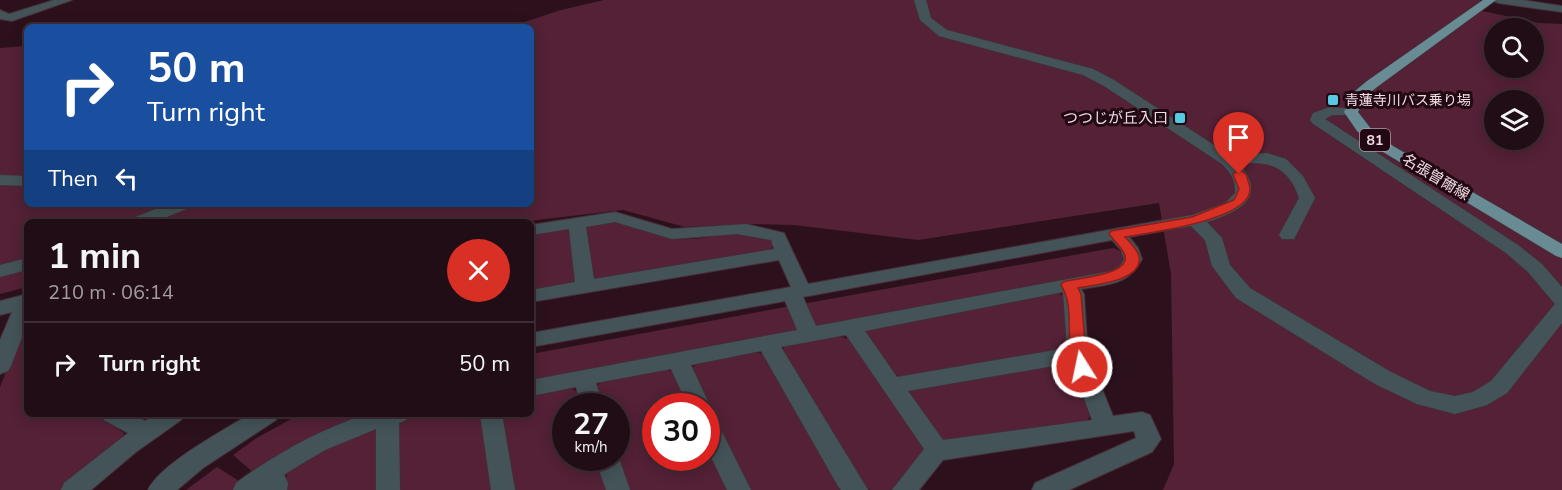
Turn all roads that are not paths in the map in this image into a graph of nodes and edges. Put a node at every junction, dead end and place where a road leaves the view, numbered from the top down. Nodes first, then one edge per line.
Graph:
1 (66, 0) edge
2 (920, 0) edge
3 (1490, 0) edge
4 (1498, 0) edge
5 (1559, 9) edge
6 (0, 14) edge
7 (1351, 112) junction
8 (1228, 161) junction
9 (0, 180) edge
10 (24, 181) edge
11 (176, 207) edge
12 (146, 219) edge
13 (1195, 220) junction
14 (577, 222) junction
15 (534, 229) edge
16 (1116, 234) junction
17 (1288, 235) dead end
18 (1562, 252) edge
19 (785, 253) junction
20 (24, 265) edge
21 (0, 271) edge
22 (1068, 285) junction
23 (585, 287) junction
24 (797, 292) junction
25 (534, 296) edge
26 (1562, 300) edge
27 (24, 302) edge
28 (24, 306) edge
29 (0, 308) edge
30 (1562, 309) edge
31 (851, 327) junction
32 (807, 330) dead end
33 (534, 339) edge
34 (769, 343) junction
35 (1078, 354) junction
36 (680, 360) junction
37 (0, 366) edge
38 (584, 378) junction
39 (891, 386) junction
40 (534, 387) edge
41 (588, 393) edge
42 (693, 393) edge
43 (118, 417) edge
44 (168, 417) edge
45 (263, 417) edge
46 (386, 417) edge
47 (392, 417) edge
48 (491, 417) edge
49 (1106, 427) junction
50 (146, 432) junction
51 (937, 450) junction
52 (720, 451) edge
53 (611, 471) edge
54 (272, 481) edge
55 (73, 490) edge
56 (160, 490) edge
57 (245, 490) edge
58 (388, 490) edge
59 (503, 490) edge
60 (618, 490) edge
61 (739, 490) edge
62 (856, 490) edge
63 (904, 490) edge
64 (1044, 490) edge

1 - 6 street
2 - 8 street
3 - 7 main road, 81
4 - 5 street
7 - 18 main road, 名張曽爾線 / 81
7 - 26 street
8 - 13 street
8 - 17 street
9 - 10 street
11 - 12 street
13 - 16 street
13 - 30 street
14 - 15 street
14 - 19 street
14 - 23 street
16 - 22 street
16 - 24 street
19 - 23 street
19 - 24 street
20 - 21 street
22 - 31 street
22 - 35 street
23 - 25 street
24 - 32 street
24 - 33 street
27 - 29 street
28 - 37 street
31 - 34 street
31 - 39 street
34 - 36 street
34 - 62 street
35 - 39 street
35 - 49 street
36 - 38 street
36 - 42 street
38 - 40 street
38 - 41 street
39 - 51 street
43 - 50 street
44 - 50 street
45 - 56 street
46 - 54 street
47 - 58 street
48 - 59 street
49 - 51 street
49 - 64 street
50 - 55 street
51 - 63 street
52 - 61 street
53 - 60 street
54 - 57 street

